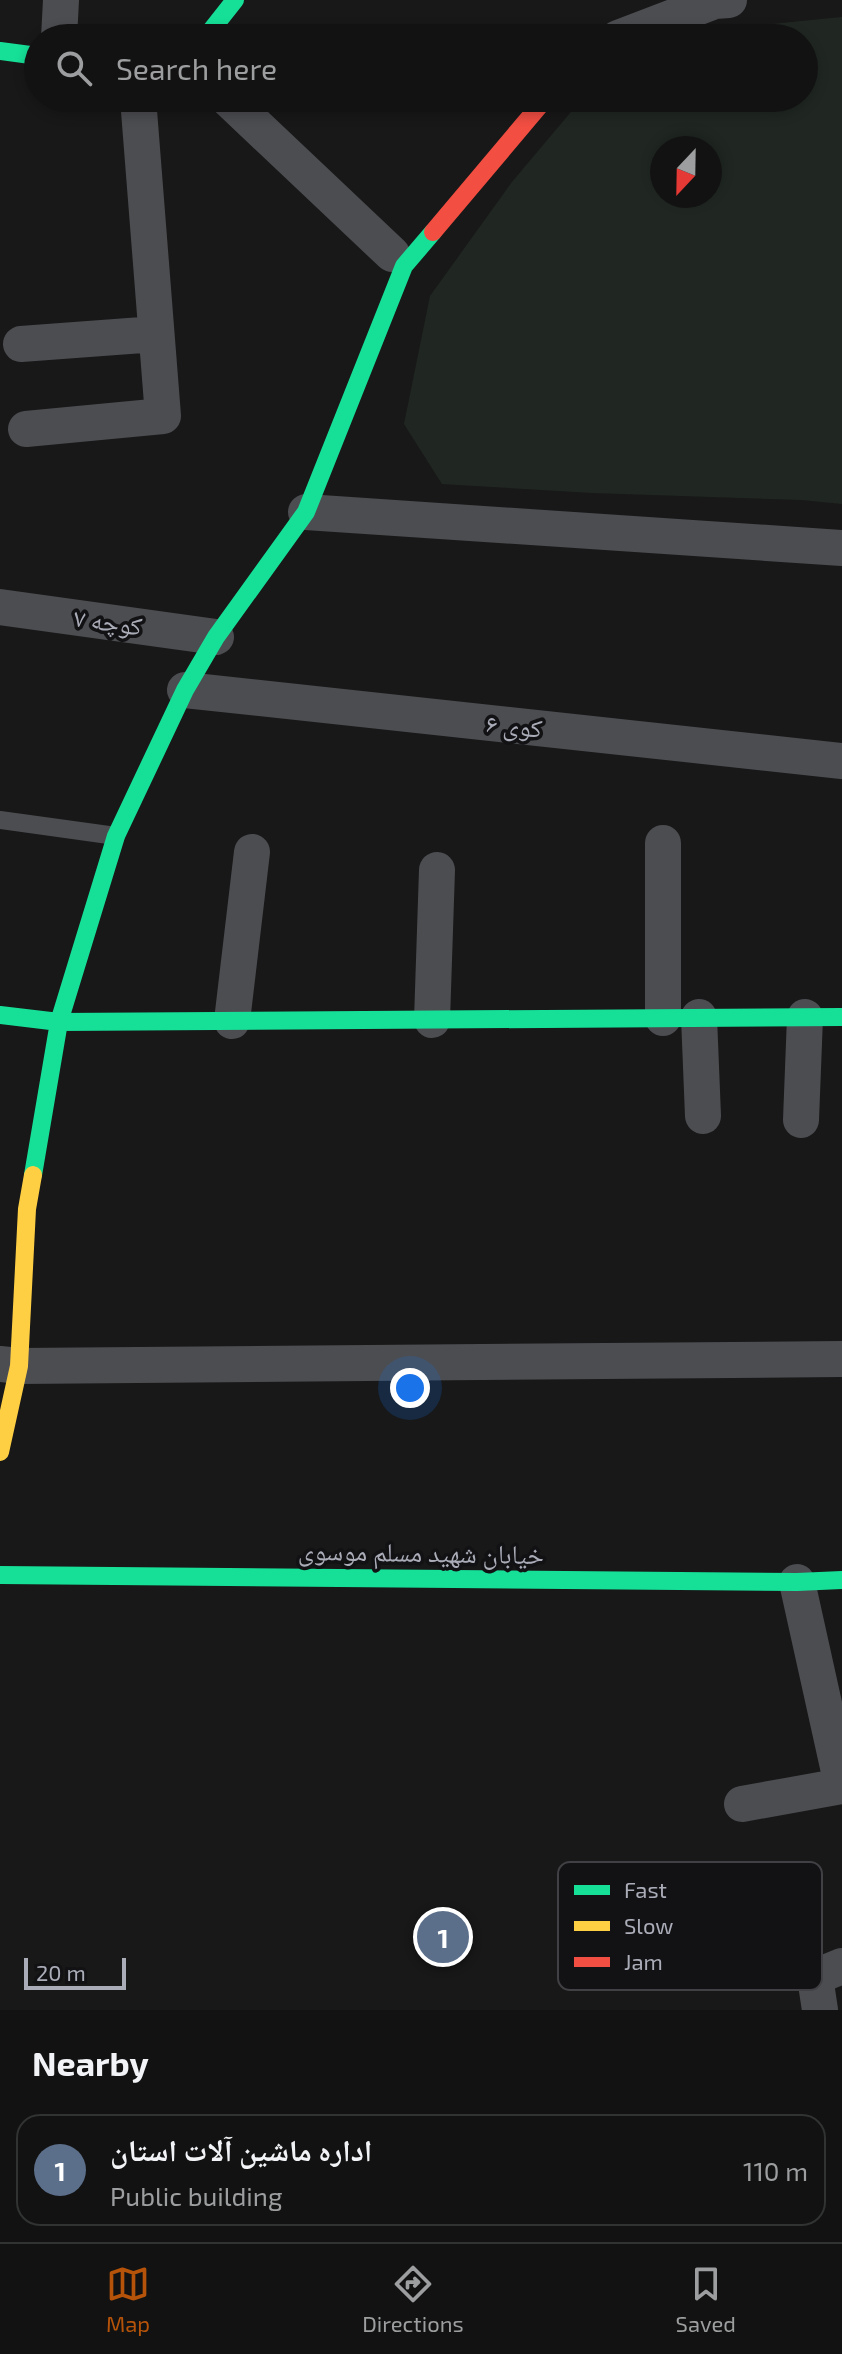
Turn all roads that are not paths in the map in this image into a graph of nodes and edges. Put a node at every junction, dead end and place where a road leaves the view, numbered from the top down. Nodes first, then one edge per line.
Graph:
1 (61, 0) edge
2 (235, 0) edge
3 (729, 0) edge
4 (60, 24) edge
5 (216, 24) edge
6 (655, 24) edge
7 (0, 51) edge
8 (24, 54) edge
9 (139, 112) edge
10 (242, 112) edge
11 (534, 112) edge
12 (392, 254) dead end
13 (156, 334) junction
14 (21, 344) dead end
15 (26, 429) dead end
16 (306, 512) junction
17 (842, 548) edge
18 (0, 607) edge
19 (216, 637) junction
20 (185, 690) junction
21 (842, 761) edge
22 (0, 820) edge
23 (116, 836) junction
24 (663, 843) dead end
25 (252, 852) dead end
26 (437, 870) dead end
27 (0, 1015) edge
28 (699, 1017) junction
29 (805, 1017) junction
30 (842, 1017) edge
31 (663, 1018) junction
32 (432, 1020) junction
33 (232, 1021) junction
34 (59, 1022) junction
35 (703, 1116) dead end
36 (801, 1120) dead end
37 (14, 1206) edge
38 (842, 1359) edge
39 (10, 1365) edge
40 (0, 1452) edge
41 (0, 1575) edge
42 (842, 1580) edge
43 (797, 1582) junction
44 (842, 1786) edge
45 (742, 1804) dead end
46 (842, 1966) edge
47 (822, 1974) edge
48 (817, 1990) edge
49 (820, 2010) edge

1 - 4 street
2 - 5 street
3 - 6 street
7 - 8 street
9 - 13 street
10 - 12 street
11 - 16 street
13 - 14 street
13 - 15 street
16 - 17 street
16 - 19 street
18 - 19 street, کوچه ۷
19 - 20 street
20 - 21 street, کوی ۶
20 - 23 street
22 - 23 lane
23 - 34 street
24 - 31 street
25 - 33 street
26 - 32 street
27 - 34 street
28 - 29 street
28 - 31 street
28 - 35 street
29 - 30 street
29 - 36 street
31 - 32 street
32 - 33 street
33 - 34 street
34 - 37 street
37 - 39 street
38 - 39 street
39 - 40 street
41 - 43 street, خیابان شهید مسلم موسوی
42 - 43 street, خیابان شهید مسلم موسوی
43 - 44 street
44 - 45 street
46 - 47 street
48 - 49 street

